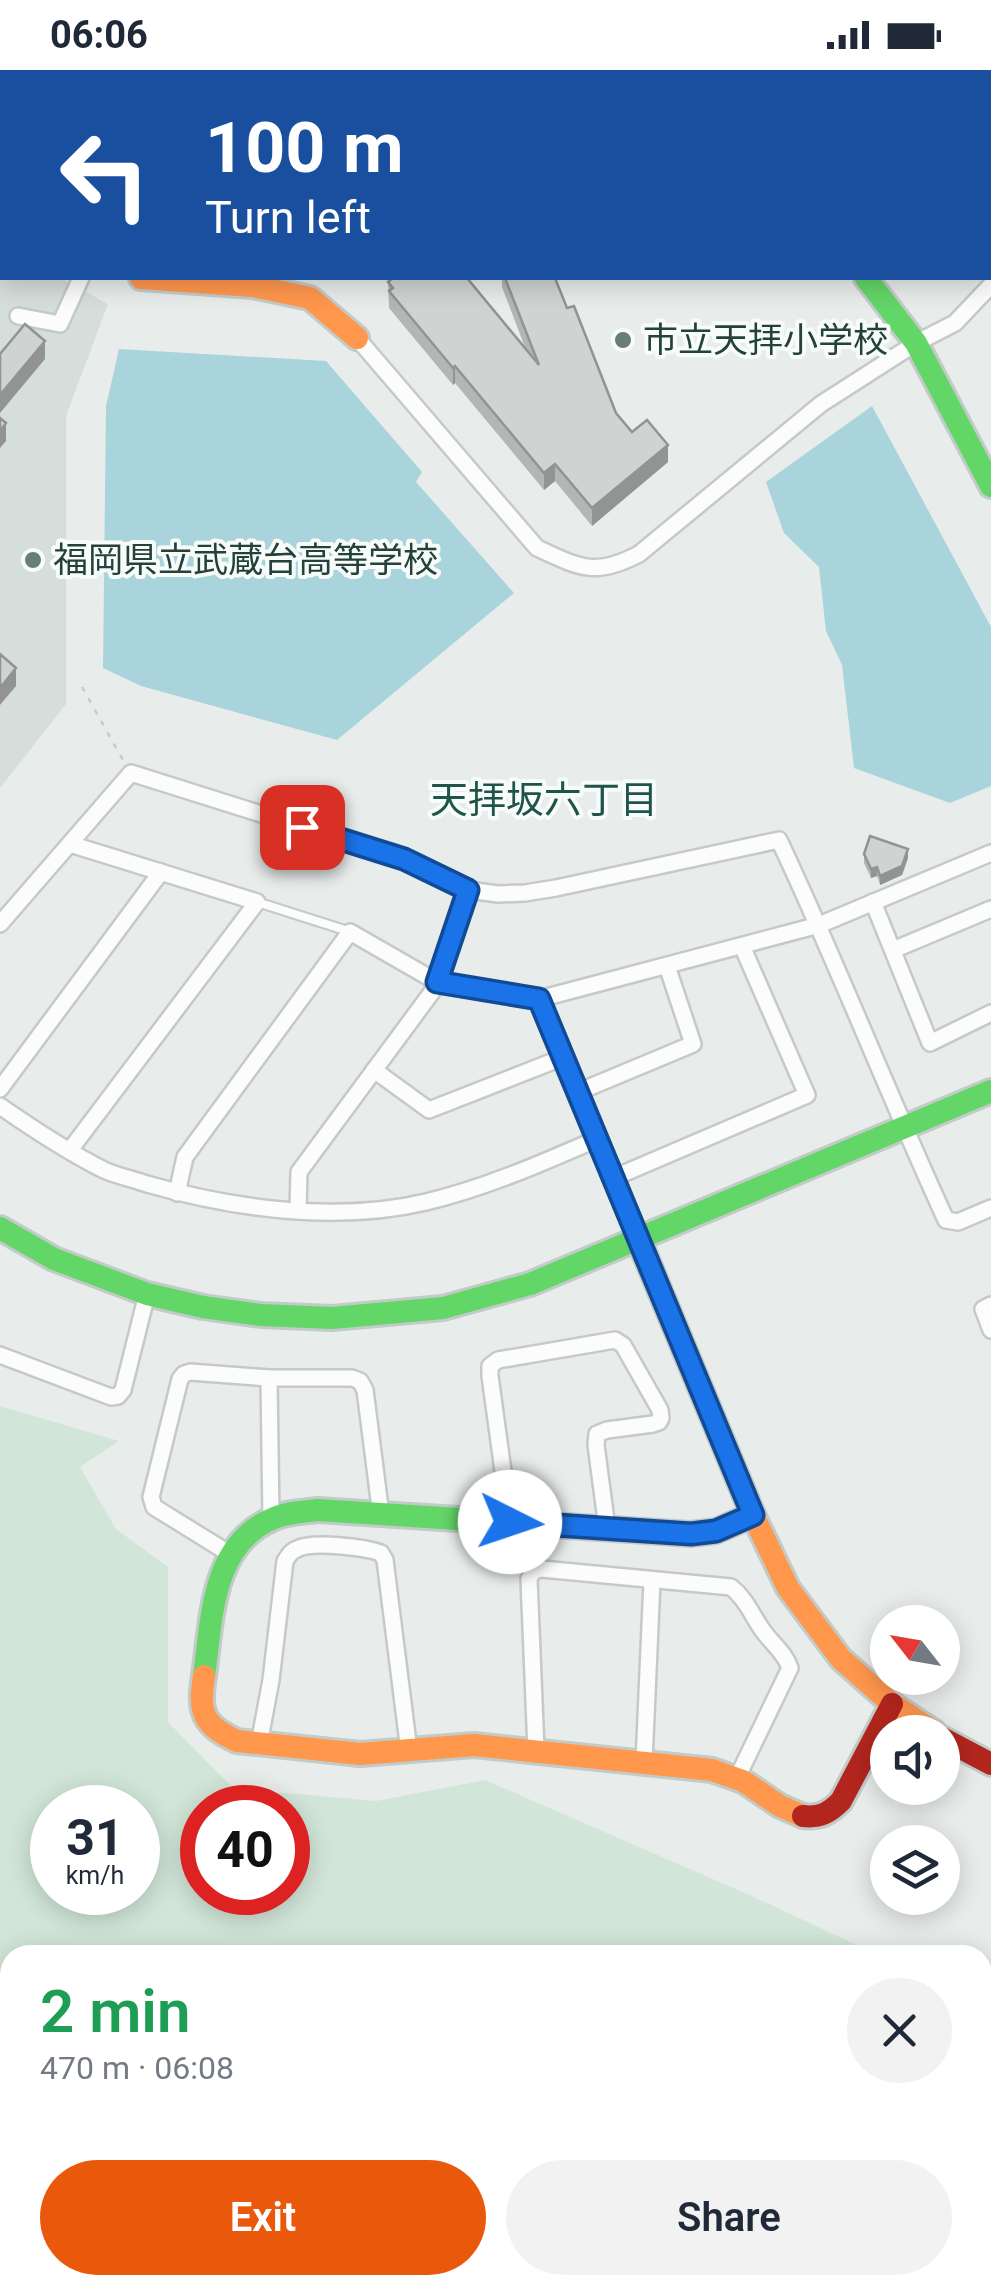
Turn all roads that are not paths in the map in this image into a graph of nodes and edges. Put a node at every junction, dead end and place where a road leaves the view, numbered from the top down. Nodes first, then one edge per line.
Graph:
1 (80, 280) edge
2 (199, 280) edge
3 (868, 280) edge
4 (991, 284) edge
5 (18, 316) dead end
6 (357, 338) joint
7 (916, 343) junction
8 (991, 486) edge
9 (70, 844) junction
10 (991, 853) edge
11 (160, 872) junction
12 (468, 890) junction
13 (257, 902) junction
14 (873, 902) junction
15 (991, 909) edge
16 (0, 924) edge
17 (819, 925) junction
18 (350, 932) junction
19 (742, 946) junction
20 (892, 950) junction
21 (667, 966) junction
22 (437, 982) junction
23 (539, 999) junction
24 (991, 1014) edge
25 (564, 1057) junction
26 (374, 1070) junction
27 (0, 1089) edge
28 (991, 1091) edge
29 (578, 1092) junction
30 (0, 1106) edge
31 (904, 1127) junction
32 (597, 1139) junction
33 (70, 1150) junction
34 (613, 1178) junction
35 (177, 1192) junction
36 (991, 1208) edge
37 (298, 1211) junction
38 (0, 1228) edge
39 (638, 1238) junction
40 (147, 1294) junction
41 (991, 1305) edge
42 (991, 1330) edge
43 (0, 1355) edge
44 (270, 1378) junction
45 (381, 1515) junction
46 (753, 1515) junction
47 (272, 1519) junction
48 (510, 1522) junction
49 (607, 1528) junction
50 (230, 1554) junction
51 (652, 1581) junction
52 (892, 1704) junction
53 (908, 1715) edge
54 (259, 1744) junction
55 (960, 1748) edge
56 (536, 1750) junction
57 (409, 1751) junction
58 (644, 1762) junction
59 (991, 1764) edge
60 (737, 1778) junction

1 - 5 street
2 - 6 street
3 - 7 street
4 - 7 street
6 - 7 street
7 - 8 street
9 - 11 street
9 - 12 street
9 - 16 street
10 - 14 street
11 - 13 street
11 - 27 street
12 - 17 street
12 - 22 street
13 - 18 lane
13 - 33 street
14 - 17 street
14 - 20 street
15 - 20 street
17 - 19 street
17 - 31 street
18 - 22 street
18 - 35 street
19 - 21 street
19 - 34 street
20 - 24 street
21 - 23 street
21 - 29 street
22 - 23 street
22 - 26 street
23 - 25 street
25 - 26 street
25 - 29 street
26 - 37 street
28 - 31 street
29 - 32 street
30 - 33 street
31 - 36 street
31 - 39 street
32 - 34 street
32 - 37 street
33 - 35 street
34 - 39 street
35 - 37 street
38 - 40 street
39 - 40 street
39 - 46 street
40 - 43 street
41 - 42 street
44 - 45 street
44 - 47 street
44 - 50 street
45 - 47 street
45 - 48 street
46 - 49 street
46 - 52 street
47 - 50 street
48 - 49 street
48 - 49 street
50 - 54 street
51 - 56 street
51 - 58 street
51 - 60 street
52 - 53 street
52 - 60 street
54 - 57 street
54 - 57 street
55 - 59 street
56 - 57 street
56 - 58 street
58 - 60 street

